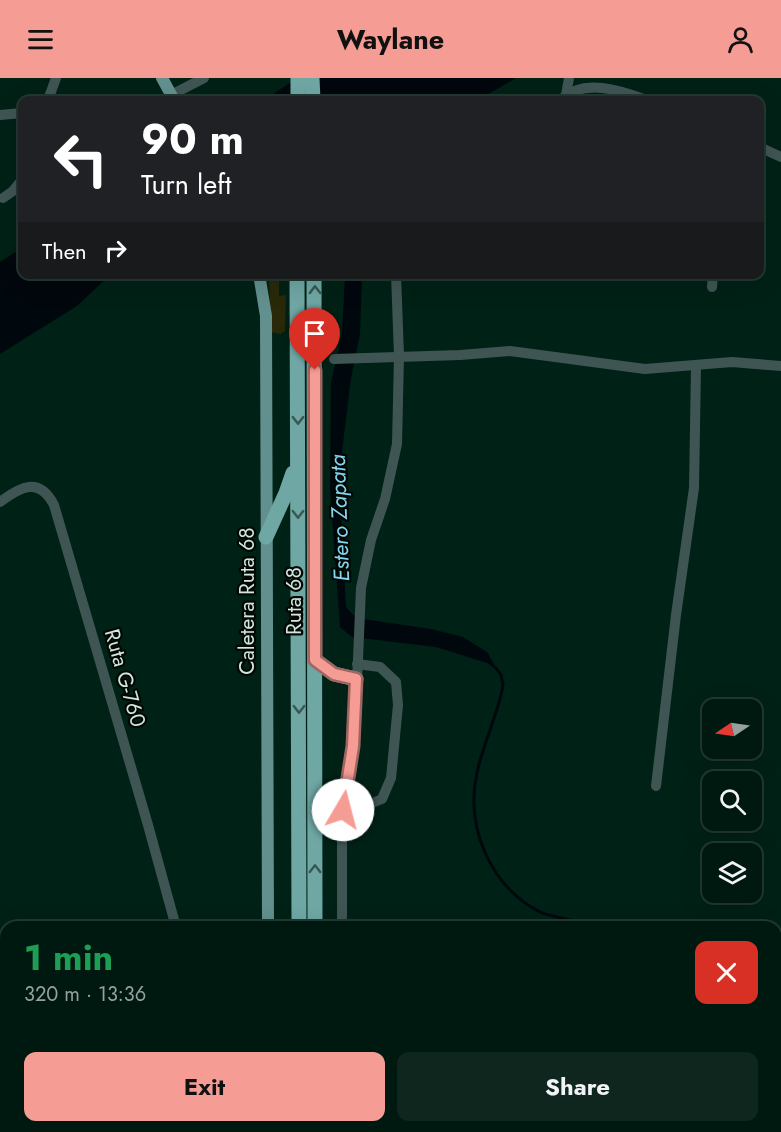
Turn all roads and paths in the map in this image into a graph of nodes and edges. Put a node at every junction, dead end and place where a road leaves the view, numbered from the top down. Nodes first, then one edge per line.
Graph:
1 (56, 78) edge
2 (162, 78) edge
3 (204, 78) edge
4 (298, 78) edge
5 (312, 78) edge
6 (569, 78) edge
7 (49, 96) edge
8 (171, 96) edge
9 (175, 96) edge
10 (298, 96) edge
11 (313, 96) edge
12 (564, 96) edge
13 (566, 96) edge
14 (628, 96) edge
15 (18, 113) edge
16 (0, 115) edge
17 (764, 149) edge
18 (781, 157) edge
19 (18, 185) edge
20 (3, 198) dead end
21 (262, 279) edge
22 (297, 279) edge
23 (314, 279) edge
24 (396, 279) edge
25 (713, 279) edge
26 (712, 287) dead end
27 (399, 356) junction
28 (334, 358) dead end
29 (696, 366) junction
30 (781, 366) edge
31 (298, 455) junction
32 (0, 502) edge
33 (266, 537) junction
34 (315, 660) junction
35 (357, 671) junction
36 (656, 786) dead end
37 (344, 807) junction
38 (174, 921) edge
39 (268, 921) edge
40 (299, 921) edge
41 (315, 921) edge
42 (342, 921) edge

1 - 7 street
2 - 8 main road
3 - 9 street
4 - 10 highway
5 - 11 highway
6 - 12 street
13 - 14 street
15 - 16 street
17 - 18 street
19 - 20 street
21 - 33 main road, Caletera Ruta 68
22 -> 31 highway, Ruta 68
34 -> 23 highway, Ruta 68
24 - 27 street
25 - 26 street
27 - 28 street
27 - 29 street
27 - 35 street
29 - 30 street
29 - 36 street
31 - 33 highway
31 -> 40 highway, Ruta 68
32 - 38 street, Ruta G-760
33 - 39 main road, Caletera Ruta 68
34 - 35 highway
41 -> 34 highway, Ruta 68
35 - 37 street
35 - 37 street
37 - 42 street

